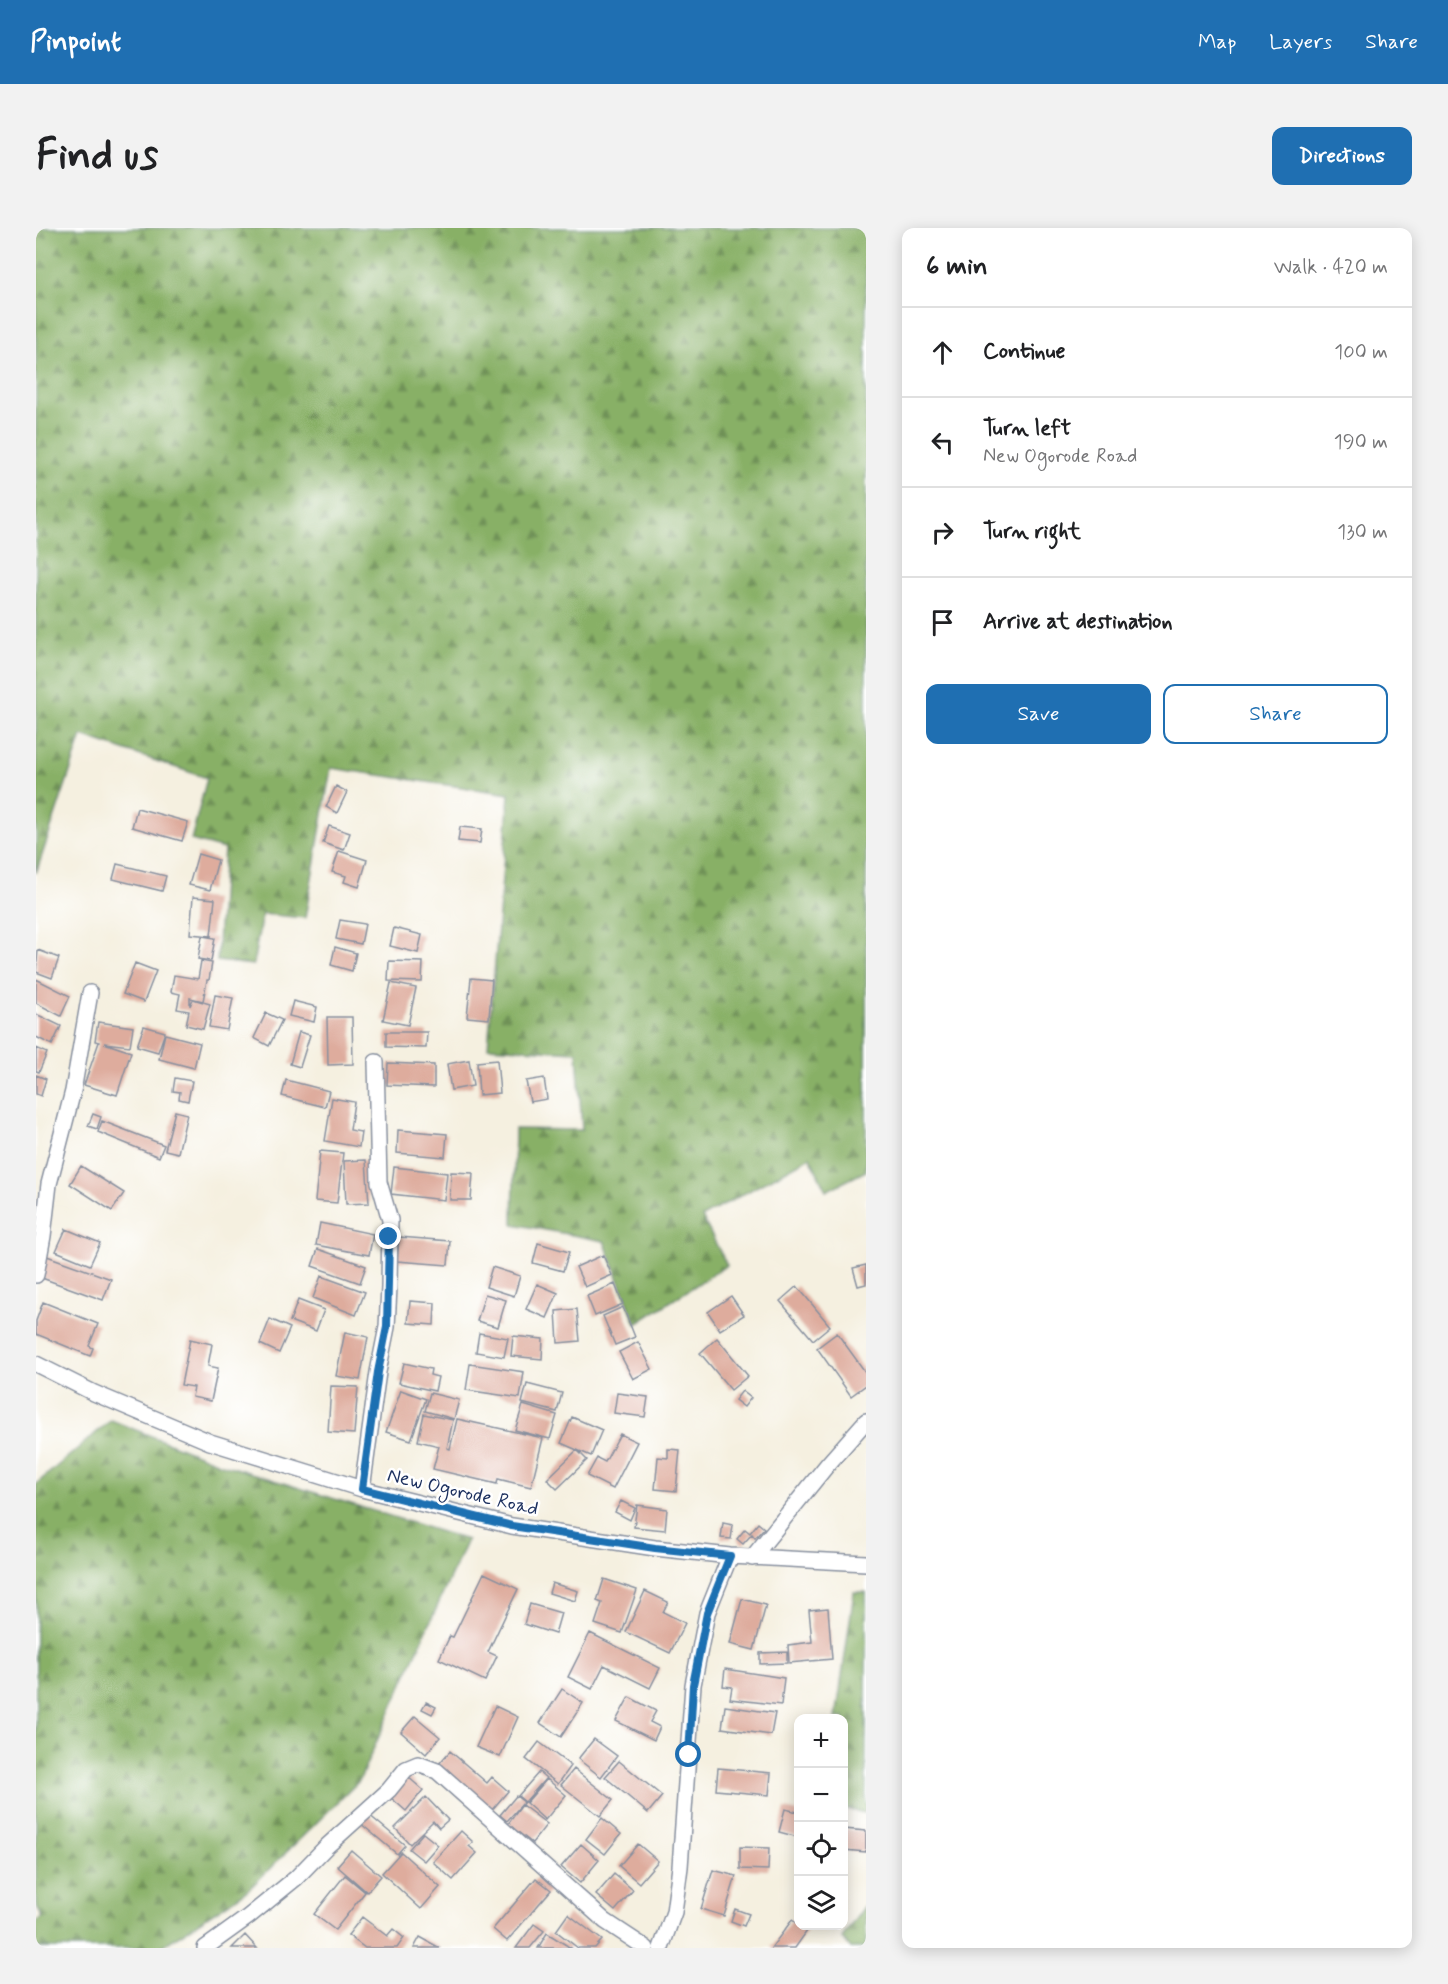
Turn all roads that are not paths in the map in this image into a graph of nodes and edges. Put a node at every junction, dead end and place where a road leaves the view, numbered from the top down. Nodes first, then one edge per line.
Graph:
1 (90, 993) dead end
2 (376, 1062) dead end
3 (36, 1275) edge
4 (36, 1364) edge
5 (866, 1421) edge
6 (362, 1489) junction
7 (730, 1556) junction
8 (752, 1558) junction
9 (866, 1563) edge
10 (206, 1948) edge
11 (646, 1948) edge
12 (661, 1948) edge

1 - 3 street
2 - 6 street
4 - 6 street, New Ogorode Road
5 - 8 street
6 - 7 street, New Ogorode Road
7 - 8 street, New Ogorode Road
7 - 12 street
8 - 9 street, New Ogorode Road
10 - 11 street

